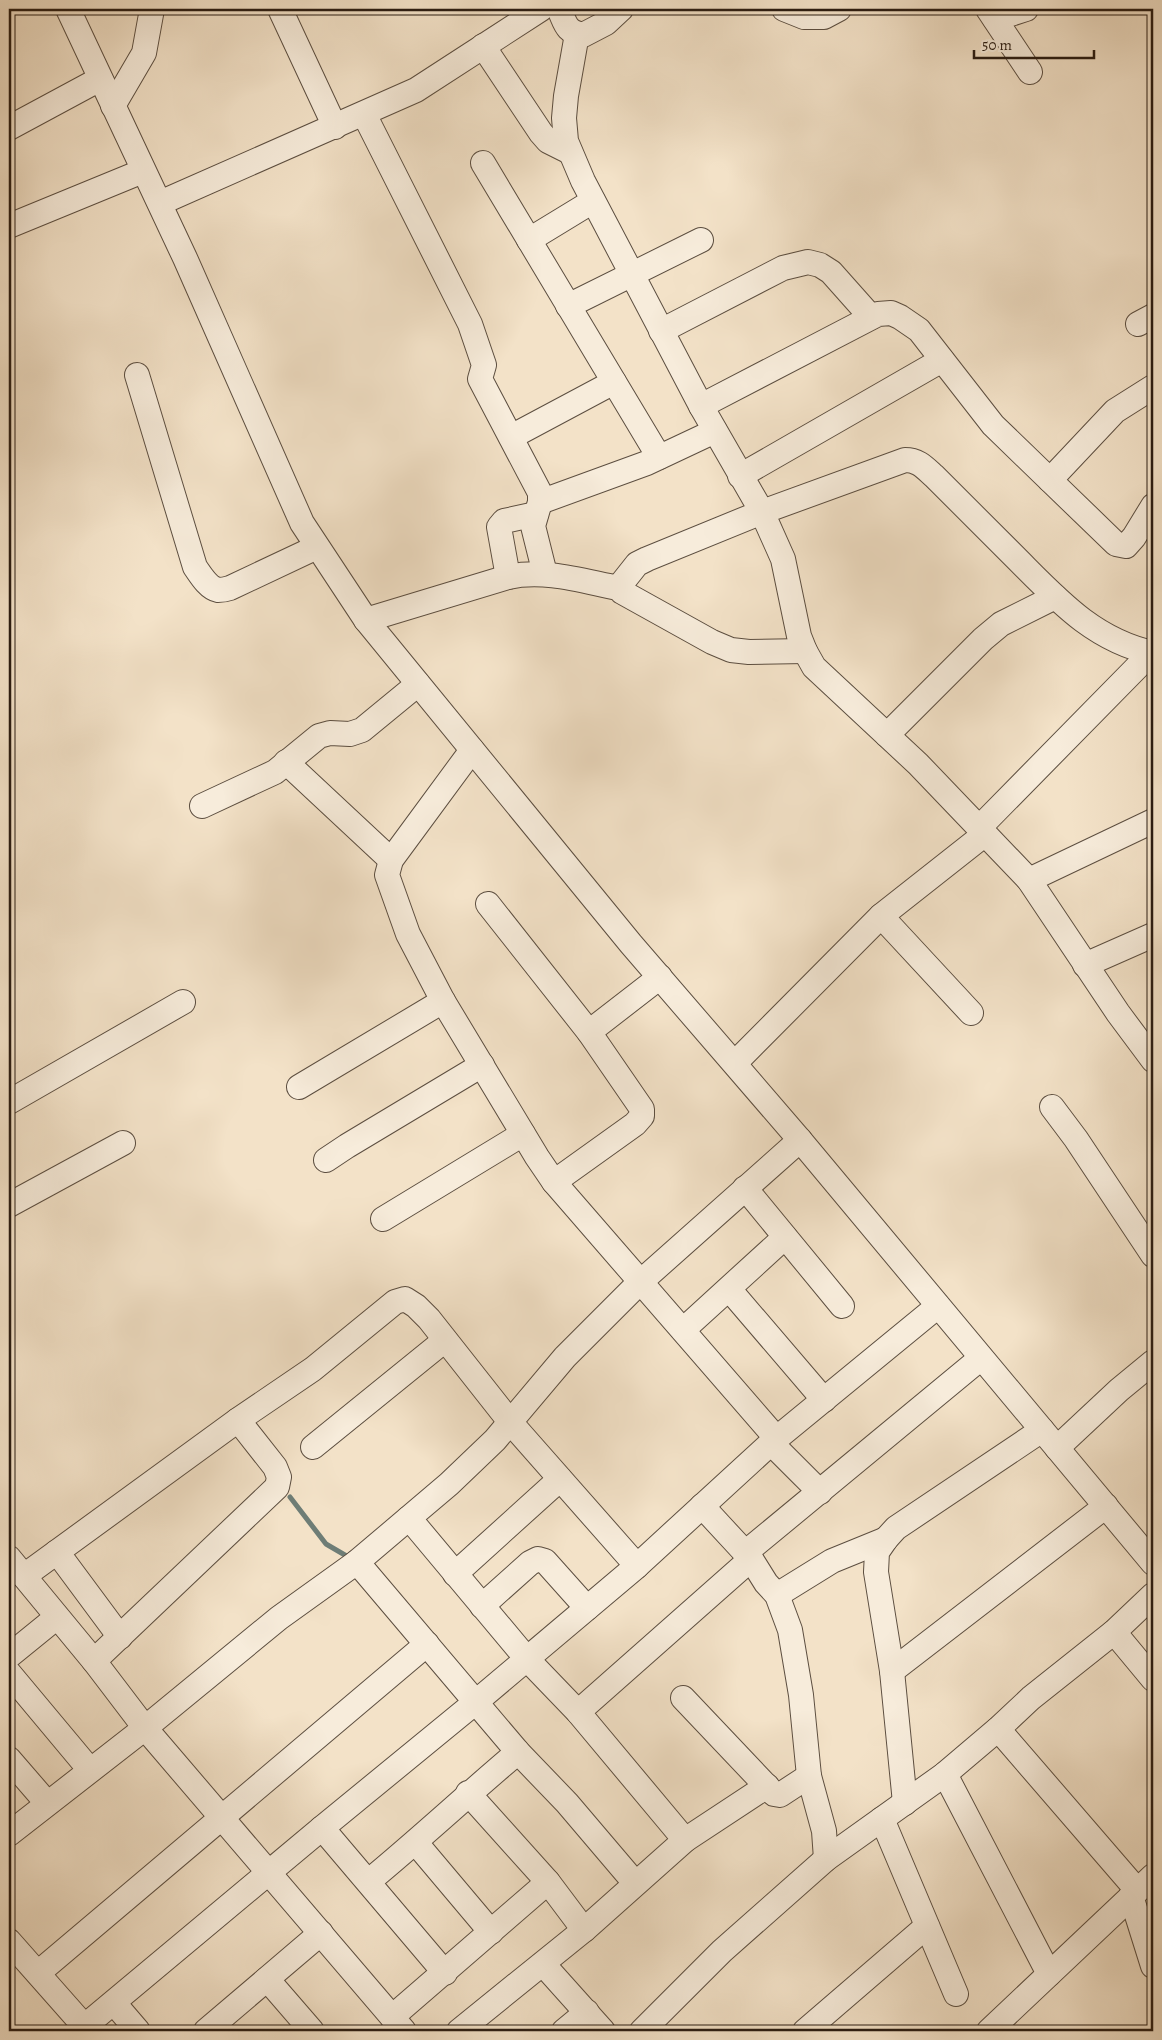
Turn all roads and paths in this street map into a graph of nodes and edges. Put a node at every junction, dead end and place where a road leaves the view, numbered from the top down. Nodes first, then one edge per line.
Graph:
1 (68, 9) edge
2 (152, 9) edge
3 (280, 9) edge
4 (540, 9) edge
5 (559, 9) edge
6 (621, 9) edge
7 (784, 9) edge
8 (839, 9) edge
9 (1026, 9) edge
10 (992, 14) edge
11 (577, 34) junction
12 (483, 46) junction
13 (1030, 72) dead end
14 (100, 79) junction
15 (113, 106) junction
16 (364, 114) junction
17 (334, 127) junction
18 (9, 128) edge
19 (570, 152) junction
20 (483, 163) dead end
21 (143, 172) junction
22 (593, 201) junction
23 (160, 203) junction
24 (9, 226) edge
25 (529, 240) junction
26 (701, 240) dead end
27 (632, 275) junction
28 (568, 306) junction
29 (871, 317) junction
30 (661, 331) junction
31 (942, 360) junction
32 (137, 375) dead end
33 (614, 382) junction
34 (1153, 387) edge
35 (701, 406) junction
36 (715, 432) junction
37 (512, 436) junction
38 (659, 458) junction
39 (740, 476) junction
40 (1050, 480) junction
41 (1153, 506) edge
42 (538, 508) junction
43 (762, 512) junction
44 (317, 547) junction
45 (546, 574) junction
46 (508, 576) junction
47 (618, 588) junction
48 (1055, 597) junction
49 (366, 620) junction
50 (805, 651) junction
51 (1152, 653) edge
52 (418, 684) junction
53 (887, 735) junction
54 (472, 750) junction
55 (286, 762) junction
56 (202, 806) dead end
57 (1153, 821) edge
58 (982, 831) junction
59 (391, 860) junction
60 (1029, 880) junction
61 (488, 904) dead end
62 (881, 916) junction
63 (1153, 935) edge
64 (1085, 965) junction
65 (660, 977) junction
66 (443, 1001) junction
67 (183, 1002) dead end
68 (970, 1014) dead end
69 (589, 1032) junction
70 (1153, 1060) edge
71 (735, 1063) junction
72 (482, 1066) junction
73 (299, 1087) dead end
74 (9, 1102) edge
75 (1052, 1107) dead end
76 (524, 1134) junction
77 (800, 1140) junction
78 (123, 1143) dead end
79 (326, 1160) dead end
80 (554, 1182) junction
81 (745, 1188) junction
82 (9, 1205) edge
83 (383, 1219) dead end
84 (785, 1237) junction
85 (1153, 1255) edge
86 (642, 1281) junction
87 (729, 1289) junction
88 (842, 1306) dead end
89 (938, 1306) junction
90 (684, 1330) junction
91 (445, 1340) junction
92 (981, 1358) junction
93 (1153, 1362) edge
94 (824, 1400) junction
95 (238, 1420) junction
96 (511, 1423) junction
97 (1049, 1439) junction
98 (774, 1441) junction
99 (313, 1447) dead end
100 (560, 1479) junction
101 (820, 1492) junction
102 (702, 1506) junction
103 (1106, 1506) junction
104 (408, 1518) junction
105 (886, 1538) junction
106 (57, 1552) junction
107 (748, 1556) junction
108 (9, 1558) edge
109 (357, 1562) junction
110 (1153, 1563) edge
111 (637, 1566) junction
112 (455, 1574) junction
113 (24, 1576) junction
114 (777, 1595) junction
115 (1153, 1595) edge
116 (482, 1606) junction
117 (587, 1608) junction
118 (57, 1617) junction
119 (1114, 1632) junction
120 (120, 1637) junction
121 (428, 1644) junction
122 (9, 1656) edge
123 (526, 1659) junction
124 (94, 1661) junction
125 (892, 1671) junction
126 (9, 1673) edge
127 (1153, 1678) edge
128 (683, 1698) dead end
129 (477, 1702) junction
130 (578, 1712) junction
131 (145, 1728) junction
132 (998, 1730) junction
133 (518, 1752) junction
134 (9, 1759) edge
135 (90, 1770) junction
136 (945, 1774) junction
137 (809, 1776) junction
138 (767, 1786) junction
139 (468, 1793) junction
140 (47, 1803) junction
141 (905, 1803) junction
142 (222, 1817) junction
143 (882, 1820) junction
144 (12, 1825) edge
145 (322, 1828) junction
146 (685, 1840) junction
147 (416, 1843) junction
148 (826, 1859) junction
149 (269, 1872) junction
150 (369, 1882) junction
151 (548, 1882) junction
152 (635, 1883) junction
153 (1141, 1888) edge
154 (927, 1926) junction
155 (584, 1930) junction
156 (491, 1932) junction
157 (321, 1933) junction
158 (9, 1941) edge
159 (543, 1964) junction
160 (1153, 1966) edge
161 (38, 1973) junction
162 (445, 1973) junction
163 (1049, 1974) junction
164 (267, 1978) junction
165 (956, 1994) dead end
166 (114, 2003) junction
167 (587, 2012) junction
168 (398, 2024) edge
169 (218, 2027) edge
170 (82, 2029) edge
171 (138, 2031) edge
172 (312, 2031) edge
173 (459, 2031) edge
174 (564, 2031) edge
175 (603, 2031) edge
176 (642, 2031) edge
177 (805, 2031) edge
178 (989, 2031) edge

1 - 14 street
2 - 15 street
3 - 17 street
4 - 12 street
5 - 11 street
6 - 11 street
7 - 8 street
9 - 10 street
10 - 13 street
11 - 19 street
12 - 16 street
12 - 19 street
14 - 15 street
14 - 18 street
15 - 21 street
16 - 17 street
16 - 37 street
17 - 23 street
19 - 22 street
20 - 25 street
21 - 23 street
21 - 24 street
22 - 25 street
22 - 27 street
23 - 44 street
25 - 28 street
26 - 27 street
27 - 28 street
27 - 30 street
28 - 33 street
29 - 30 street
29 - 31 street
29 - 35 street
30 - 35 street
31 - 39 street
31 - 40 street
32 - 44 street
33 - 37 street
33 - 38 street
34 - 40 street
35 - 36 street
36 - 38 street
36 - 39 street
37 - 42 street
38 - 42 street
39 - 43 street
40 - 41 street
42 - 45 street
42 - 46 street
43 - 47 street
43 - 48 street
43 - 50 street
44 - 49 street
45 - 46 street
45 - 47 street
46 - 49 street
47 - 50 street
48 - 51 street
48 - 53 street
49 - 52 street
50 - 53 street
51 - 58 street
52 - 54 street
52 - 55 street
53 - 58 street
54 - 59 street
54 - 65 street
55 - 56 street
55 - 59 street
57 - 60 street
58 - 60 street
58 - 62 street
59 - 66 street
60 - 64 street
61 - 69 street
62 - 68 street
62 - 71 street
63 - 64 street
64 - 70 street
65 - 69 street
65 - 71 street
66 - 72 street
66 - 73 street
67 - 74 street
69 - 80 street
71 - 77 street
72 - 76 street
72 - 79 street
75 - 85 street
76 - 80 street
76 - 83 street
77 - 81 street
77 - 89 street
78 - 82 street
80 - 86 street
81 - 84 street
81 - 86 street
84 - 87 street
84 - 88 street
86 - 90 street
86 - 96 street
87 - 90 street
87 - 94 street
89 - 92 street
89 - 94 street
90 - 98 street
91 - 95 street
91 - 96 street
91 - 99 street
92 - 97 street
92 - 101 street
93 - 97 street
94 - 98 street
95 - 106 street
95 - 120 street
96 - 100 street
96 - 104 street
97 - 103 street
97 - 105 street
98 - 101 street
98 - 102 street
100 - 111 street
100 - 112 street
101 - 107 street
102 - 107 street
102 - 111 street
103 - 110 street
103 - 125 street
104 - 109 street
104 - 112 street
105 - 114 street
105 - 125 street
106 - 113 street
106 - 120 street
107 - 114 street
107 - 130 street
108 - 113 street
109 - 121 street
109 - 131 street
111 - 117 street
112 - 116 street
113 - 118 street
114 - 137 street
115 - 119 street
116 - 117 street
116 - 123 street
117 - 123 street
118 - 122 street
118 - 124 street
119 - 127 street
119 - 132 street
120 - 124 street
121 - 129 street
121 - 142 street
123 - 129 street
123 - 130 street
124 - 131 street
125 - 141 street
126 - 135 street
128 - 138 street
129 - 133 street
129 - 145 street
130 - 146 street
131 - 135 street
131 - 142 street
132 - 136 street
132 - 153 street
133 - 139 street
133 - 152 street
134 - 140 street
135 - 140 street
136 - 141 street
136 - 163 street
137 - 138 street
137 - 148 street
138 - 146 street
139 - 147 street
139 - 151 street
140 - 144 street
141 - 143 street
142 - 149 street
142 - 161 street
143 - 148 street
143 - 154 street
145 - 149 street
145 - 150 street
146 - 152 street
147 - 150 street
147 - 156 street
148 - 176 street
149 - 157 street
149 - 166 street
150 - 162 street
151 - 155 street
151 - 156 street
152 - 155 street
153 - 160 street
153 - 163 street
154 - 165 street
154 - 177 street
155 - 159 street
156 - 162 street
157 - 164 street
157 - 168 street
158 - 161 street
159 - 167 street
159 - 173 street
161 - 170 street
162 - 168 street
163 - 178 street
164 - 169 street
164 - 172 street
166 - 170 street
166 - 171 street
167 - 174 street
167 - 175 street

